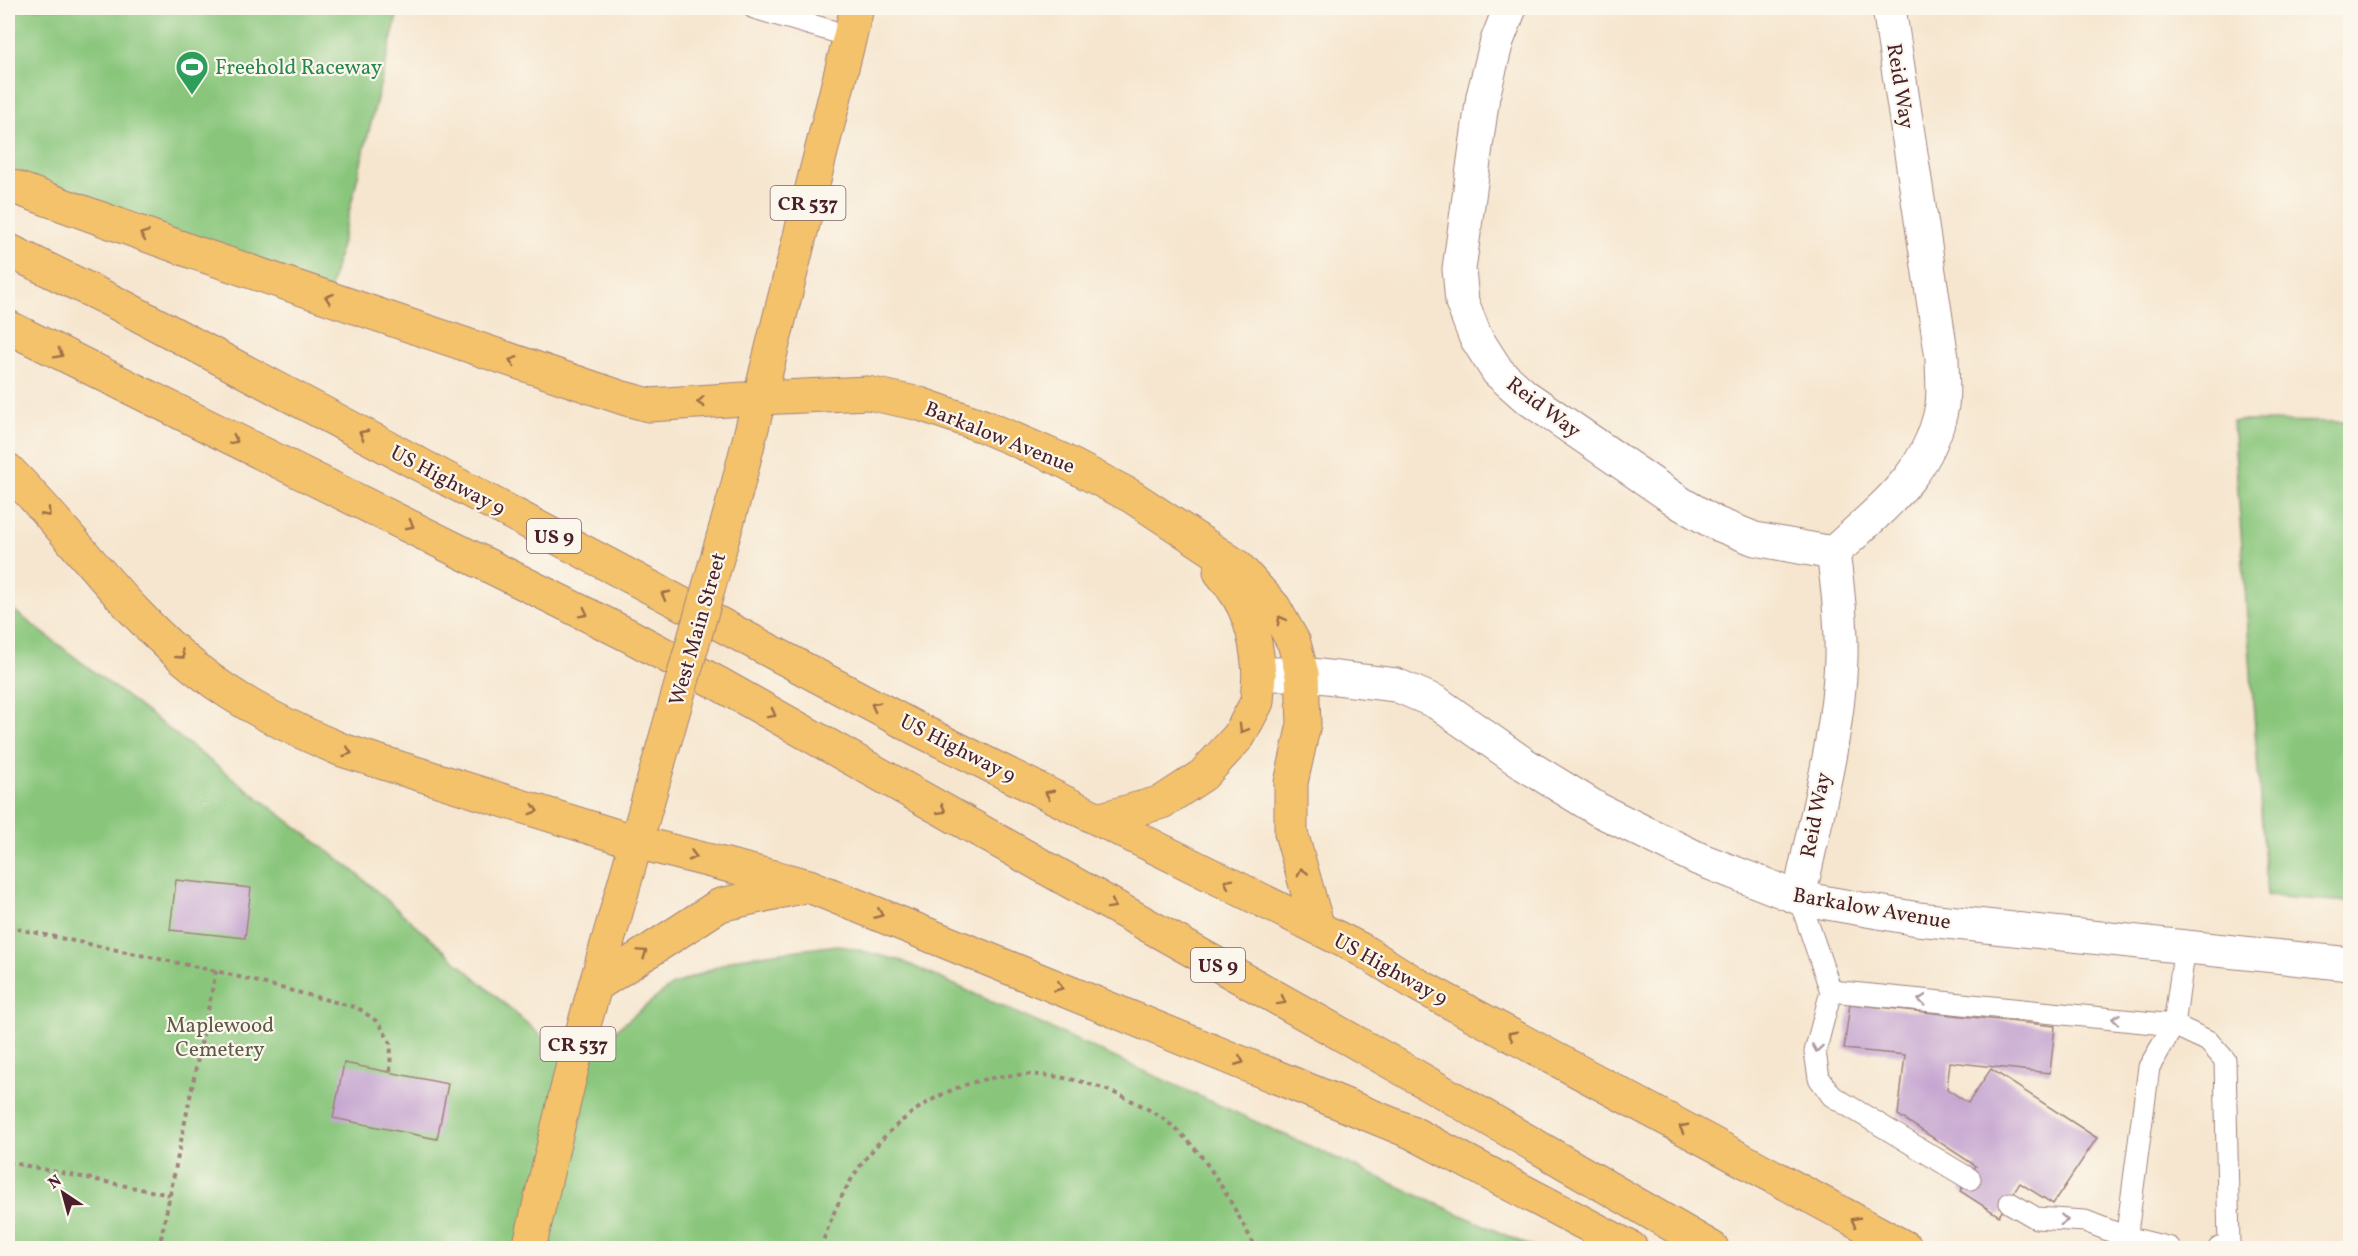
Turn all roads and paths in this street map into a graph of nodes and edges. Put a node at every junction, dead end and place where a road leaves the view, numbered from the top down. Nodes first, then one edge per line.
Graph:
1 (754, 8) edge
2 (1509, 8) edge
3 (1889, 8) edge
4 (853, 22) edge
5 (8, 185) edge
6 (8, 250) edge
7 (8, 327) edge
8 (760, 398) junction
9 (8, 470) edge
10 (1188, 534) junction
11 (1833, 553) junction
12 (1259, 674) junction
13 (1302, 674) junction
14 (1101, 819) junction
15 (636, 842) junction
16 (808, 886) junction
17 (1799, 898) junction
18 (8, 927) edge
19 (1318, 928) junction
20 (2185, 947) junction
21 (2350, 964) edge
22 (216, 971) junction
23 (595, 986) junction
24 (1831, 991) junction
25 (2174, 1025) junction
26 (390, 1072) dead end
27 (8, 1162) edge
28 (1970, 1179) dead end
29 (170, 1195) junction
30 (2010, 1203) dead end
31 (2125, 1243) edge
32 (1255, 1247) edge
33 (159, 1248) edge
34 (528, 1248) edge
35 (821, 1248) edge
36 (1268, 1248) edge
37 (1631, 1248) edge
38 (1712, 1248) edge
39 (1906, 1248) edge
40 (2170, 1248) edge
41 (2219, 1248) edge

1 - 4 lane
2 - 11 street, Reid Way
3 - 11 street, Reid Way
4 - 8 main road, West Main Street / CR 537
8 -> 5 main road, Barkalow Avenue
14 -> 6 main road, US Highway 9 / US 9
7 -> 38 main road, US 9
8 - 10 main road, Barkalow Avenue
8 - 15 main road, West Main Street / CR 537, bridge
9 -> 15 main road
10 - 12 main road, Barkalow Avenue
13 -> 10 main road, Barkalow Avenue
11 - 17 street, Reid Way
12 - 13 street, Barkalow Avenue
12 -> 14 main road
13 - 17 street, Barkalow Avenue
19 -> 13 main road
19 -> 14 main road, US Highway 9 / US 9
15 -> 16 main road
15 - 23 main road, West Main Street / CR 537
23 -> 16 main road
16 -> 37 main road
17 - 20 street, Barkalow Avenue
17 - 24 lane
18 - 22 path
39 -> 19 main road, US Highway 9 / US 9
20 - 21 street, Barkalow Avenue
20 - 25 lane
22 - 26 path
22 - 29 path
23 - 34 main road, West Main Street / CR 537
25 -> 24 lane
24 -> 28 lane
25 - 31 lane
25 - 41 lane
27 - 29 path
29 - 33 path
30 -> 31 lane
31 - 40 lane
32 - 35 path
32 - 36 path

